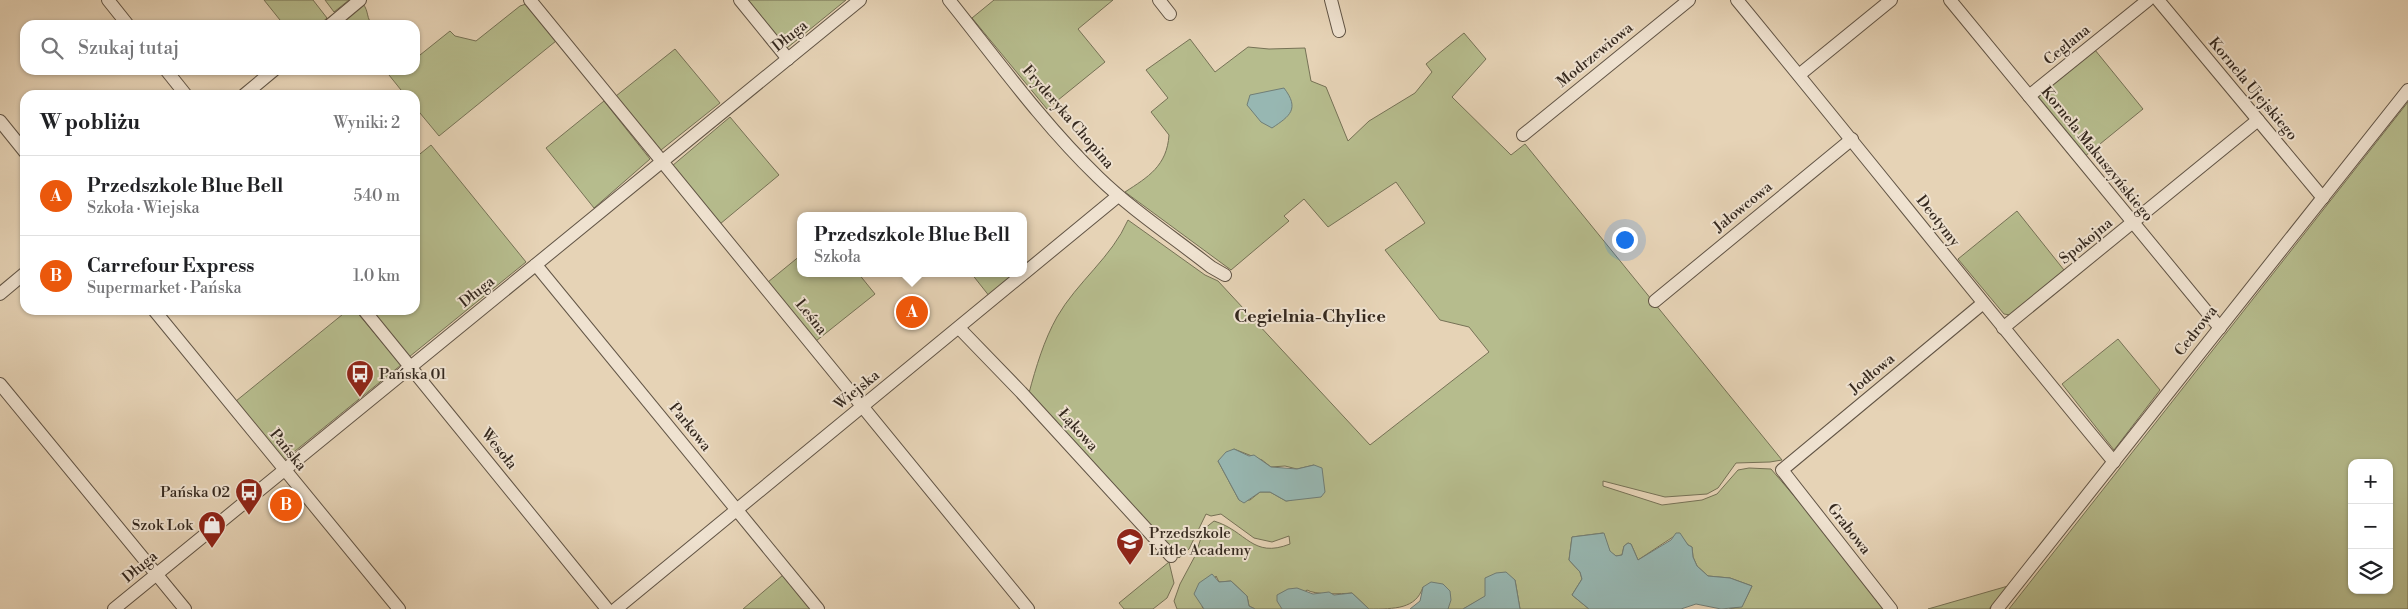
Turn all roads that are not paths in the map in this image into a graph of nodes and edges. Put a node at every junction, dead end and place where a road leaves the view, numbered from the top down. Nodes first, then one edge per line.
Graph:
1 (108, 0) edge
2 (360, 0) edge
3 (530, 0) edge
4 (740, 0) edge
5 (860, 0) edge
6 (949, 0) edge
7 (1159, 0) edge
8 (1331, 0) edge
9 (1689, 0) edge
10 (1737, 0) edge
11 (1891, 0) edge
12 (1950, 0) edge
13 (2148, 0) edge
14 (2158, 0) edge
15 (1170, 14) dead end
16 (124, 20) edge
17 (336, 20) edge
18 (1339, 31) dead end
19 (788, 59) junction
20 (170, 75) edge
21 (268, 75) edge
22 (1799, 75) junction
23 (182, 90) edge
24 (250, 90) edge
25 (2408, 90) edge
26 (2029, 96) junction
27 (2258, 120) junction
28 (0, 121) edge
29 (1522, 135) dead end
30 (1852, 139) junction
31 (20, 146) edge
32 (663, 161) junction
33 (1118, 196) junction
34 (2323, 198) junction
35 (2133, 224) junction
36 (536, 265) junction
37 (1027, 272) edge
38 (1225, 275) dead end
39 (20, 277) edge
40 (1021, 277) edge
41 (0, 294) edge
42 (1655, 301) dead end
43 (1982, 304) junction
44 (158, 315) edge
45 (368, 315) edge
46 (960, 328) junction
47 (2003, 328) junction
48 (2220, 328) junction
49 (411, 367) junction
50 (0, 384) edge
51 (862, 407) junction
52 (2114, 462) junction
53 (283, 470) junction
54 (1782, 470) joint
55 (737, 510) junction
56 (1171, 556) dead end
57 (157, 574) junction
58 (114, 609) edge
59 (185, 609) edge
60 (399, 609) edge
61 (607, 609) edge
62 (616, 609) edge
63 (818, 609) edge
64 (1028, 609) edge
65 (1891, 609) edge
66 (1998, 609) edge

1 - 16 street
2 - 17 street
3 - 32 street, Leśna
4 - 19 street
5 - 19 street, Długa
6 - 33 street, Fryderyka Chopina
7 - 15 street
8 - 18 street
9 - 29 street, Modrzewiowa
10 - 22 street, Deotymy
11 - 22 street
12 - 26 street, Kornela Makuszyńskiego
13 - 26 street, Ceglana
14 - 27 street, Kornela Ujejskiego
19 - 32 street, Długa
20 - 23 street
21 - 24 street
22 - 30 street, Deotymy
25 - 34 street, Cedrowa
26 - 35 street, Kornela Makuszyńskiego
27 - 34 street, Kornela Ujejskiego
27 - 35 street, Spokojna
28 - 31 street
30 - 42 street, Jałowcowa
30 - 43 street, Deotymy
32 - 36 street, Długa
32 - 51 street, Leśna
33 - 37 street, Wiejska
33 - 38 street, Fryderyka Chopina
34 - 48 street, Cedrowa
35 - 47 street, Spokojna
35 - 48 street, Kornela Makuszyńskiego
36 - 49 street, Długa
36 - 55 street, Parkowa
39 - 41 street
40 - 46 street, Wiejska
43 - 47 street, Deotymy
43 - 54 street, Jodłowa
44 - 53 street, Pańska
45 - 49 street, Wesoła
46 - 51 street, Wiejska
46 - 56 street, Łąkowa
47 - 52 street, Deotymy
48 - 52 street, Cedrowa
49 - 53 street, Długa
49 - 61 street, Wesoła
50 - 57 street
51 - 55 street, Wiejska
51 - 64 street, Leśna
52 - 66 street, Cedrowa
53 - 57 street, Długa
53 - 60 street, Pańska
54 - 65 street, Grabowa
55 - 62 street, Wiejska
55 - 63 street, Parkowa
57 - 58 street, Długa
57 - 59 street

